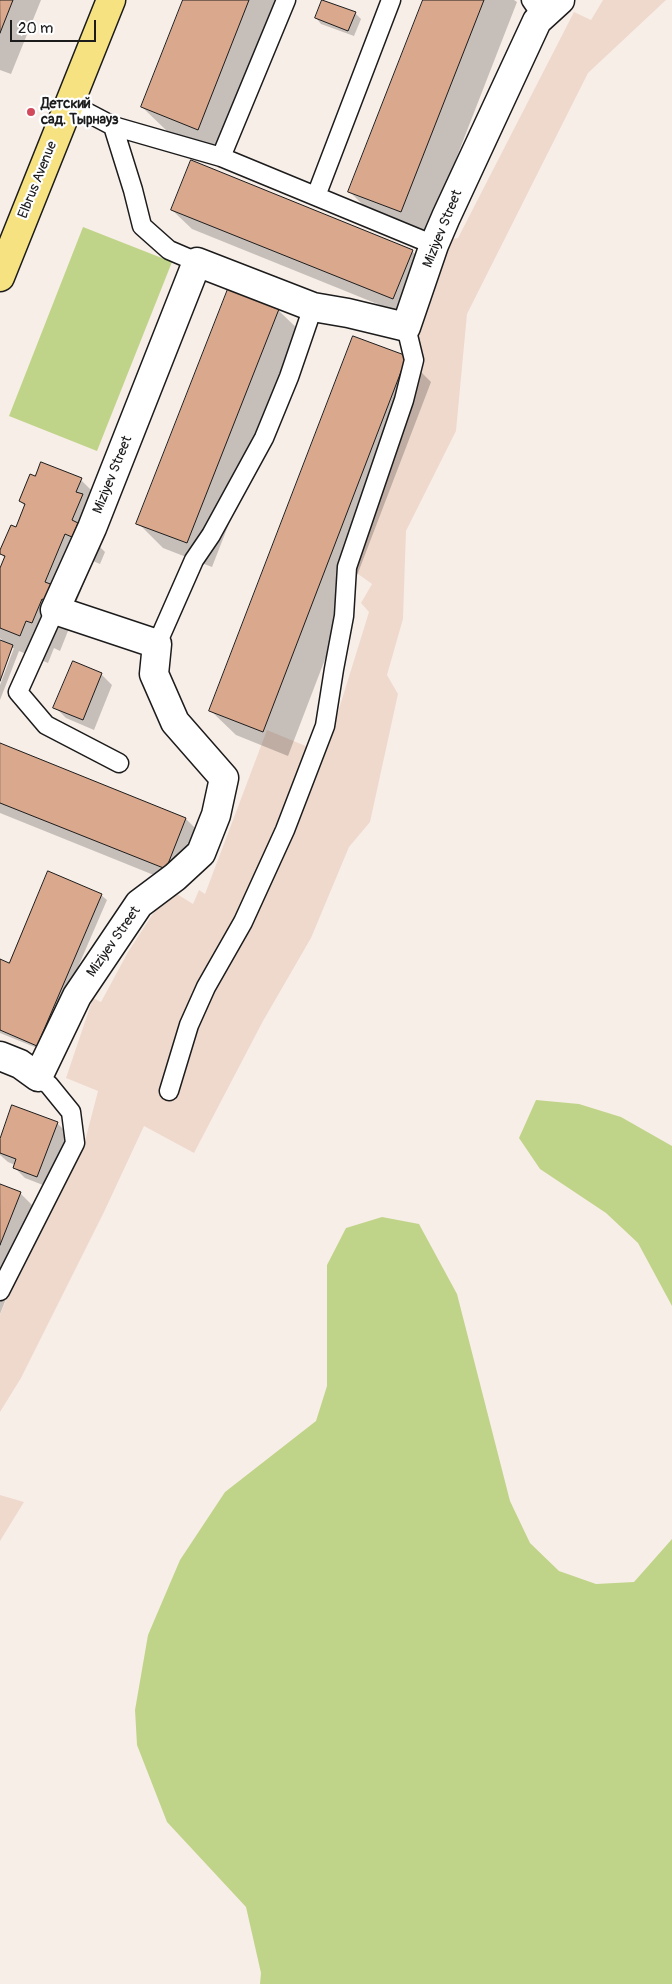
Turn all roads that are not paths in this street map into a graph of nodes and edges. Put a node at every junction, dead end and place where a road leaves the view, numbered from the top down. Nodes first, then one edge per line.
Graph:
1 (111, 0) edge
2 (286, 0) edge
3 (390, 0) edge
4 (544, 5) edge
5 (69, 103) junction
6 (113, 126) junction
7 (221, 157) junction
8 (316, 196) junction
9 (434, 245) junction
10 (197, 262) junction
11 (0, 277) edge
12 (313, 307) junction
13 (406, 327) junction
14 (55, 610) junction
15 (157, 644) junction
16 (119, 763) dead end
17 (0, 1056) edge
18 (38, 1077) junction
19 (169, 1091) dead end
20 (0, 1291) edge

1 - 5 main road, Elbrus Avenue
2 - 7 lane
3 - 8 lane
4 - 9 street, Miziyev Street
5 - 6 lane
5 - 11 main road, Elbrus Avenue
6 - 7 lane
6 - 10 lane
7 - 8 lane
8 - 9 lane
9 - 13 street, Miziyev Street
10 - 12 street
10 - 14 street, Miziyev Street
12 - 13 street
12 - 15 lane
13 - 19 lane
14 - 15 street
14 - 16 lane
15 - 18 street, Miziyev Street
17 - 18 street
18 - 20 lane

